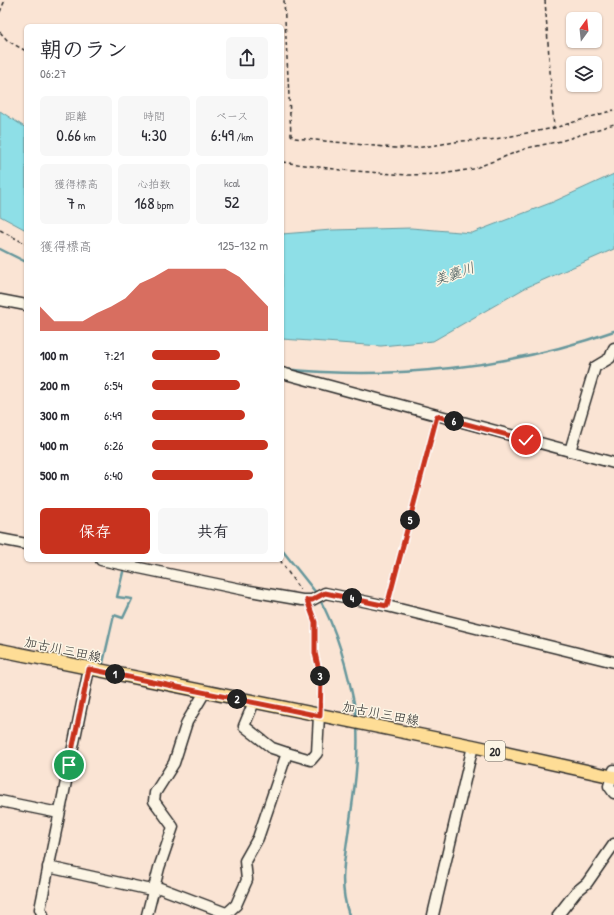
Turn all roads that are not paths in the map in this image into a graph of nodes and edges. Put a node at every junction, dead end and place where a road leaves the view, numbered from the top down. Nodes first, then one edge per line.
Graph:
1 (0, 300) edge
2 (24, 305) edge
3 (614, 348) edge
4 (284, 374) edge
5 (570, 451) junction
6 (614, 463) edge
7 (0, 539) edge
8 (24, 544) edge
9 (111, 562) edge
10 (0, 650) edge
11 (614, 662) edge
12 (89, 669) junction
13 (205, 692) junction
14 (254, 702) junction
15 (320, 716) junction
16 (473, 746) junction
17 (287, 753) junction
18 (613, 775) edge
19 (614, 792) edge
20 (0, 801) edge
21 (59, 813) junction
22 (614, 844) edge
23 (48, 867) junction
24 (154, 889) junction
25 (226, 914) edge
26 (43, 915) edge
27 (147, 915) edge
28 (433, 915) edge
29 (558, 915) edge

1 - 2 street
3 - 5 street
4 - 5 street
5 - 6 street
7 - 8 street
9 - 11 street
10 - 12 main road, 加古川三田線 / 20
12 - 13 main road, 加古川三田線 / 20
12 - 21 street
13 - 14 main road, 加古川三田線 / 20
13 - 24 street
14 - 15 main road, 加古川三田線 / 20
14 - 17 street
15 - 16 main road, 加古川三田線 / 20
15 - 17 street
16 - 18 main road, 加古川三田線 / 20
16 - 28 street
17 - 25 street
18 - 19 street
20 - 21 street
21 - 23 street
22 - 29 street
23 - 24 street
23 - 26 street
24 - 25 street
24 - 27 street

